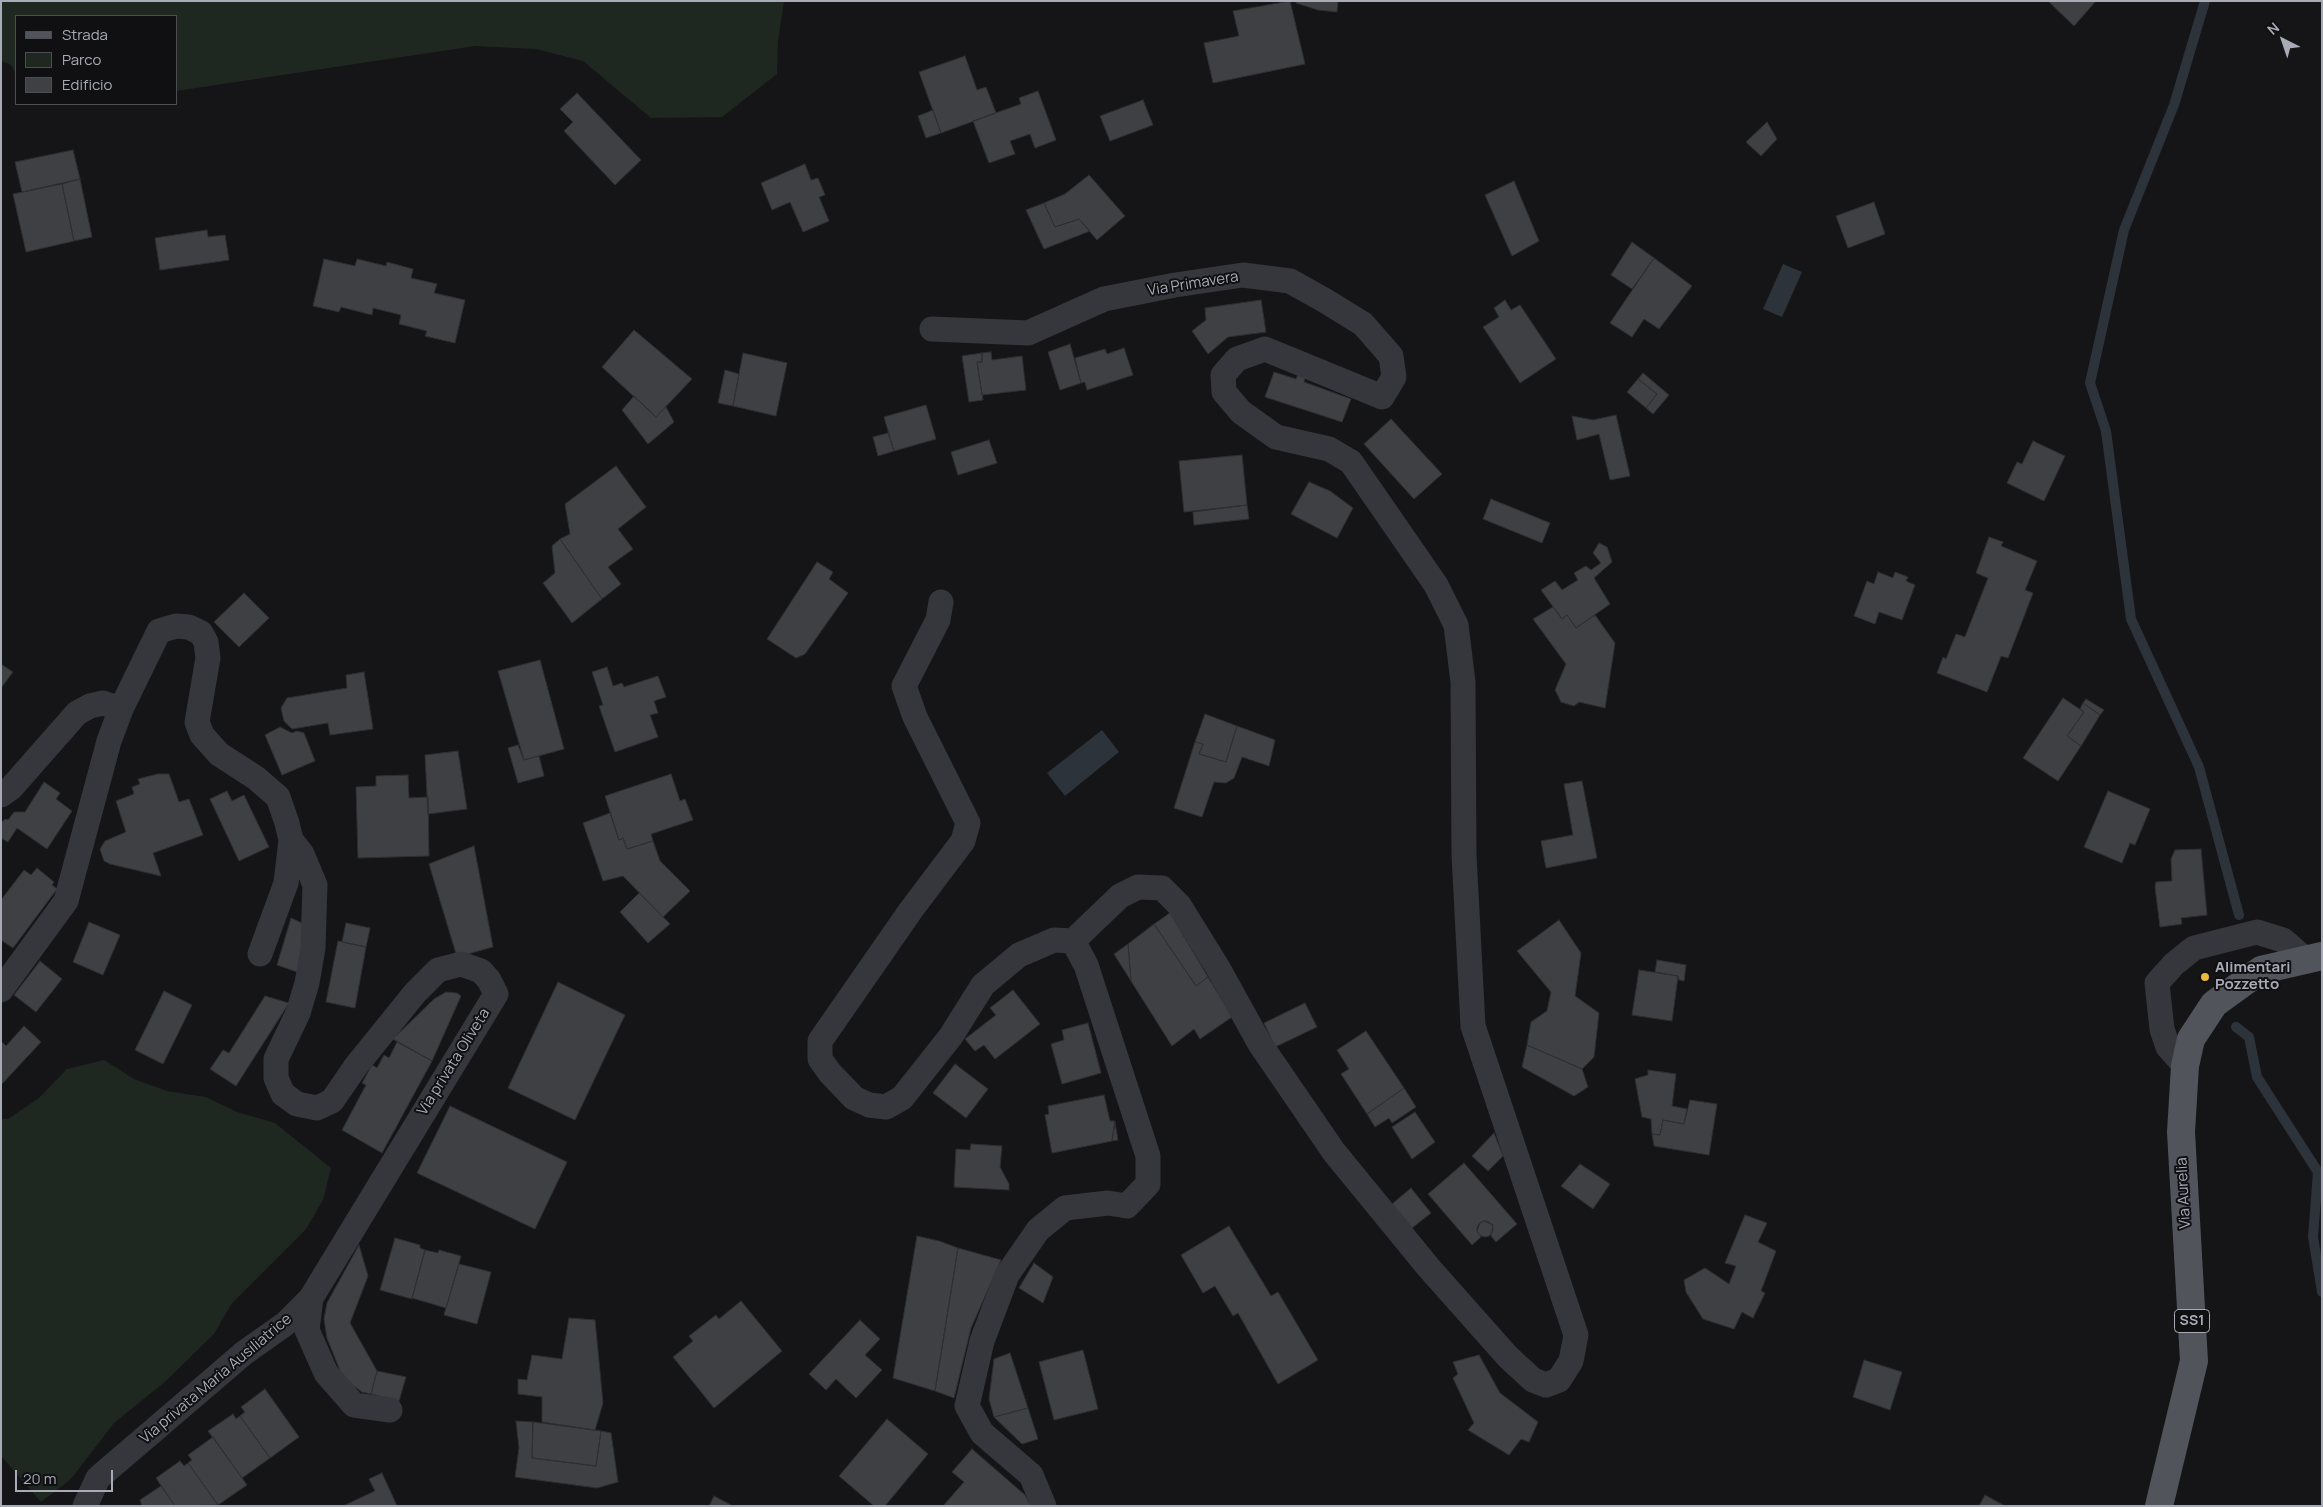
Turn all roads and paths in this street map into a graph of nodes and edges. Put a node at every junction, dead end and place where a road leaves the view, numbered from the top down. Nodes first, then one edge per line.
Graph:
1 (932, 329) dead end
2 (941, 602) dead end
3 (120, 709) junction
4 (1, 795) edge
5 (291, 840) junction
6 (1073, 941) junction
7 (260, 954) dead end
8 (2314, 958) edge
9 (1, 990) edge
10 (2185, 1066) junction
11 (311, 1298) junction
12 (390, 1410) dead end
13 (85, 1506) edge
14 (1044, 1506) edge
15 (2160, 1506) edge

1 - 6 street, Via Primavera
2 - 6 street
3 - 4 street
3 - 5 street
3 - 9 street
5 - 7 street
5 - 11 street, Via privata Oliveta
6 - 14 street
8 - 10 main road, Via Aurelia / SS1
8 - 10 street
10 - 15 main road, Via Aurelia / SS1
11 - 12 street, Via privata Oliveta
11 - 13 street, Via privata Maria Ausiliatrice

